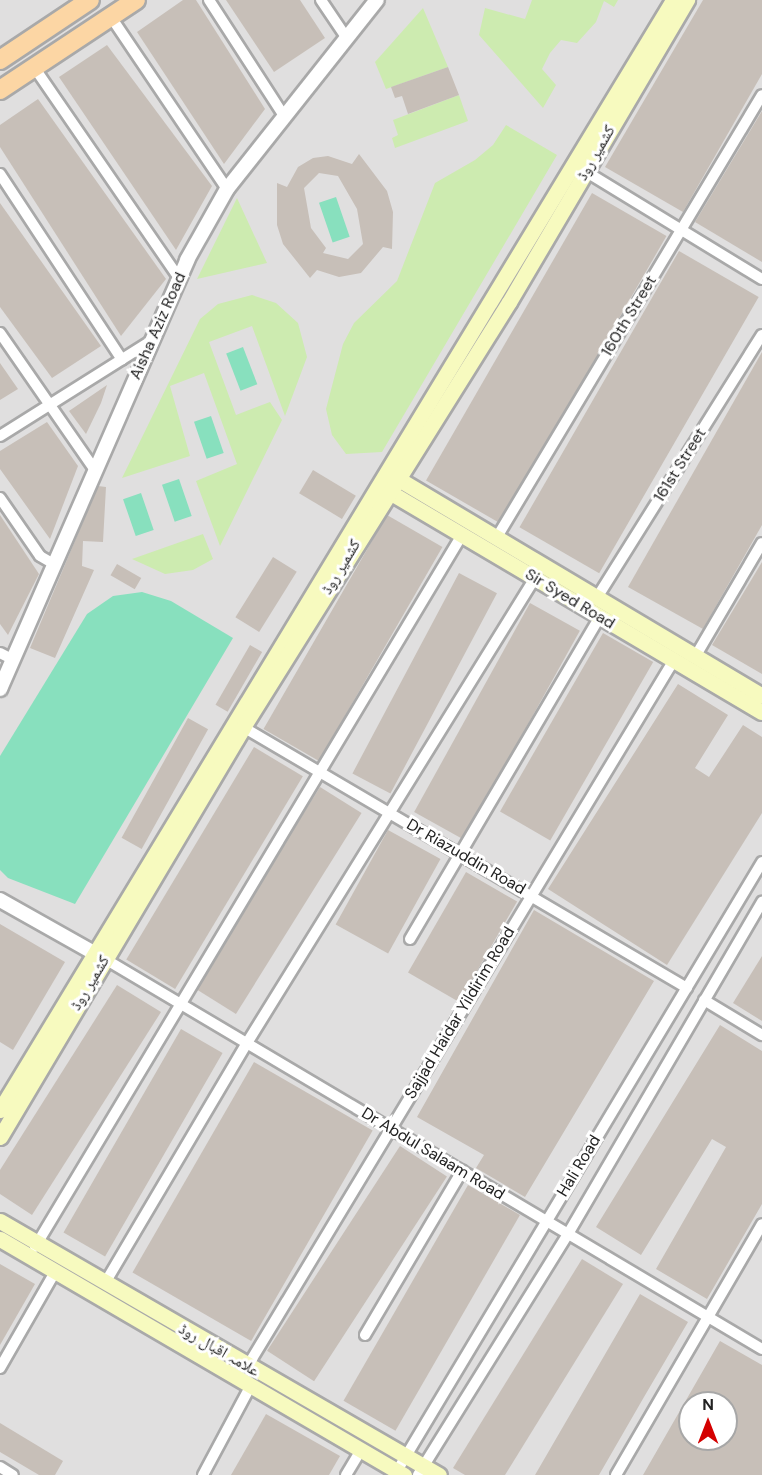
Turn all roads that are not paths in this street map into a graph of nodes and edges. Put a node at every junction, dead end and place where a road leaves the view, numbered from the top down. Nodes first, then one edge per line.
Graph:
1 (90, 0) edge
2 (136, 0) edge
3 (209, 0) edge
4 (321, 0) edge
5 (377, 0) edge
6 (673, 0) edge
7 (687, 0) edge
8 (111, 16) junction
9 (346, 37) junction
10 (0, 60) edge
11 (34, 67) junction
12 (0, 90) edge
13 (762, 96) edge
14 (284, 116) junction
15 (580, 168) junction
16 (0, 174) edge
17 (226, 189) junction
18 (681, 230) junction
19 (179, 278) junction
20 (762, 279) edge
21 (0, 333) edge
22 (762, 335) edge
23 (151, 341) junction
24 (122, 360) junction
25 (50, 405) junction
26 (0, 436) edge
27 (94, 470) junction
28 (392, 475) junction
29 (383, 488) junction
30 (0, 498) edge
31 (462, 535) junction
32 (497, 537) junction
33 (762, 543) edge
34 (512, 555) junction
35 (54, 564) junction
36 (535, 578) junction
37 (598, 596) junction
38 (600, 617) junction
39 (652, 639) junction
40 (6, 656) edge
41 (695, 657) junction
42 (674, 660) junction
43 (0, 689) edge
44 (762, 696) edge
45 (762, 712) edge
46 (243, 727) junction
47 (317, 770) junction
48 (391, 813) junction
49 (460, 854) junction
50 (762, 862) edge
51 (532, 895) junction
52 (0, 900) edge
53 (762, 902) edge
54 (410, 939) dead end
55 (100, 956) junction
56 (688, 985) junction
57 (706, 996) junction
58 (679, 1000) junction
59 (182, 1004) junction
60 (697, 1012) junction
61 (762, 1035) edge
62 (247, 1043) junction
63 (0, 1110) edge
64 (390, 1128) junction
65 (0, 1137) edge
66 (462, 1171) junction
67 (0, 1221) edge
68 (547, 1221) junction
69 (762, 1224) edge
70 (568, 1234) junction
71 (0, 1239) edge
72 (33, 1250) junction
73 (55, 1272) junction
74 (105, 1283) junction
75 (707, 1317) junction
76 (365, 1335) dead end
77 (762, 1349) edge
78 (248, 1367) junction
79 (0, 1368) edge
80 (249, 1389) junction
81 (361, 1450) junction
82 (405, 1456) junction
83 (0, 1467) edge
84 (421, 1470) edge
85 (400, 1473) edge
86 (13, 1475) edge
87 (203, 1475) edge
88 (346, 1475) edge
89 (440, 1475) edge
90 (616, 1475) edge

1 - 10 main road
2 - 8 main road
3 - 14 street
4 - 9 street
5 - 9 street, Aisha Aziz Road
6 - 15 main road, کشمیر روڈ
7 - 15 main road, کشمیر روڈ
8 - 11 main road
8 - 17 street
9 - 14 street, Aisha Aziz Road
11 - 12 main road
11 - 19 street
13 - 18 street, 160th Street
14 - 17 street, Aisha Aziz Road
15 - 18 street
15 - 28 main road, کشمیر روڈ
16 - 24 street
17 - 19 street, Aisha Aziz Road
18 - 20 street
18 - 32 street, 160th Street
19 - 23 street, Aisha Aziz Road
21 - 25 street
22 - 37 street, 161st Street
23 - 24 street
23 - 27 street, Aisha Aziz Road
24 - 25 street
25 - 26 street
25 - 27 street
27 - 35 street, Aisha Aziz Road
28 - 29 main road, کشمیر روڈ
28 - 32 main road, Sir Syed Road
29 - 31 main road, Sir Syed Road
29 - 46 main road, کشمیر روڈ
29 - 55 main road, کشمیر روڈ
30 - 35 street
31 - 34 main road, Sir Syed Road
31 - 47 street
32 - 34 main road, Sir Syed Road
33 - 41 street
34 - 36 main road, Sir Syed Road
34 - 37 main road, Sir Syed Road
35 - 40 street, Aisha Aziz Road
36 - 38 main road, Sir Syed Road
36 - 48 street
37 - 39 main road, Sir Syed Road
38 - 39 main road, Sir Syed Road
38 - 49 street
39 - 41 main road, Sir Syed Road
39 - 42 main road, Sir Syed Road
40 - 43 street, Aisha Aziz Road
41 - 44 main road, Sir Syed Road
42 - 45 main road, Sir Syed Road
42 - 51 street, Sajjad Haidar Yildirim Road
46 - 47 street, Dr Riazuddin Road
46 - 55 main road, کشمیر روڈ
47 - 48 street, Dr Riazuddin Road
47 - 59 street
48 - 49 street, Dr Riazuddin Road
48 - 62 street
49 - 51 street, Dr Riazuddin Road
49 - 54 street
50 - 56 street, Hali Road
51 - 56 street, Dr Riazuddin Road
51 - 64 street, Sajjad Haidar Yildirim Road
52 - 55 street
53 - 57 street, Hali Road
55 - 59 street, Dr Abdul Salaam Road
55 - 63 main road, کشمیر روڈ
55 - 65 main road, کشمیر روڈ
56 - 57 street, Dr Riazuddin Road
56 - 58 street, Hali Road
57 - 60 street, Hali Road
57 - 61 street
58 - 60 street
58 - 68 street, Hali Road
59 - 62 street, Dr Abdul Salaam Road
59 - 72 street
60 - 70 street, Hali Road
62 - 64 street, Dr Abdul Salaam Road
62 - 74 street
64 - 66 street, Dr Abdul Salaam Road
64 - 78 street, Sajjad Haidar Yildirim Road
66 - 68 street, Dr Abdul Salaam Road
66 - 76 street
67 - 72 main road, علامہ اقبال روڈ
68 - 70 street, Dr Abdul Salaam Road
68 - 82 street, Hali Road
69 - 75 street
70 - 75 street, Dr Abdul Salaam Road
70 - 84 street, Hali Road
71 - 72 main road, علامہ اقبال روڈ
72 - 73 main road, علامہ اقبال روڈ
72 - 74 main road, علامہ اقبال روڈ
73 - 79 street
73 - 80 main road, علامہ اقبال روڈ
74 - 78 main road, علامہ اقبال روڈ
75 - 77 street, Dr Abdul Salaam Road
75 - 90 street
78 - 82 main road, علامہ اقبال روڈ
80 - 81 main road, علامہ اقبال روڈ
80 - 87 street
81 - 85 main road, علامہ اقبال روڈ
81 - 88 street
82 - 84 main road, علامہ اقبال روڈ
82 - 85 street, Hali Road
83 - 86 street
84 - 89 main road, علامہ اقبال روڈ

